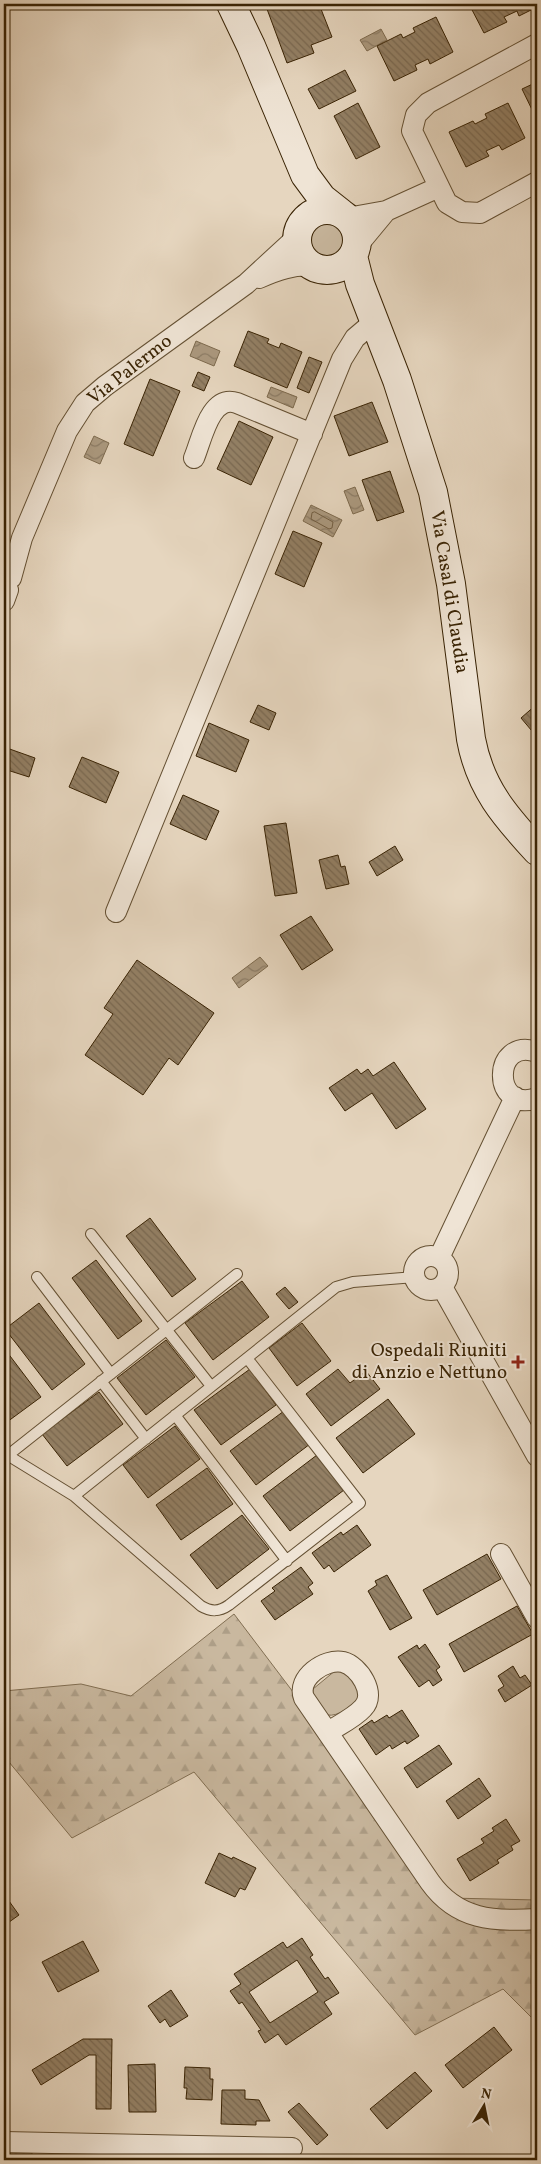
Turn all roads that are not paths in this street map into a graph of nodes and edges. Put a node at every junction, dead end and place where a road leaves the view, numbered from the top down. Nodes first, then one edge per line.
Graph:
1 (230, 4) edge
2 (537, 44) edge
3 (305, 175) junction
4 (537, 182) edge
5 (439, 187) junction
6 (386, 211) junction
7 (344, 215) junction
8 (299, 231) junction
9 (339, 259) junction
10 (246, 284) junction
11 (375, 321) junction
12 (312, 434) junction
13 (194, 458) dead end
14 (22, 538) junction
15 (4, 553) edge
16 (6, 586) edge
17 (537, 851) edge
18 (116, 912) dead end
19 (537, 1052) edge
20 (515, 1097) junction
21 (537, 1098) edge
22 (91, 1234) dead end
23 (439, 1258) junction
24 (237, 1274) dead end
25 (37, 1277) dead end
26 (414, 1277) junction
27 (442, 1287) junction
28 (167, 1330) junction
29 (247, 1358) junction
30 (110, 1374) junction
31 (101, 1381) junction
32 (211, 1386) junction
33 (175, 1415) junction
34 (146, 1439) junction
35 (5, 1454) edge
36 (537, 1456) edge
37 (74, 1496) junction
38 (501, 1554) dead end
39 (287, 1560) junction
40 (537, 1618) edge
41 (328, 1732) dead end
42 (537, 1919) edge
43 (4, 2142) edge
44 (292, 2148) dead end

1 - 3 street
2 - 5 street
3 - 7 street
3 - 8 street
4 - 5 street
5 - 6 street
6 - 7 street
6 - 9 street
7 - 8 street
7 - 9 street
8 - 9 street
8 - 10 street, Via Palermo
9 - 10 street, Via Palermo
9 - 11 street, Via Casal di Claudia
10 - 14 street, Via Palermo
11 - 12 street
11 - 17 street, Via Casal di Claudia
12 - 13 street
12 - 18 street
14 - 15 street, Via Palermo
14 - 16 street, Via Palermo
19 - 20 street
20 - 21 street
20 - 23 street
22 - 28 lane
23 - 26 street
23 - 27 street
24 - 28 lane
25 - 30 lane
26 - 27 street
26 - 29 lane
27 - 36 street
28 - 30 lane
28 - 32 lane
29 - 32 lane
29 - 39 lane
30 - 31 lane
31 - 34 lane
31 - 35 lane
32 - 33 lane
33 - 34 lane
33 - 39 lane
34 - 37 lane
35 - 37 lane
37 - 39 lane
38 - 40 street
41 - 42 street
43 - 44 street

